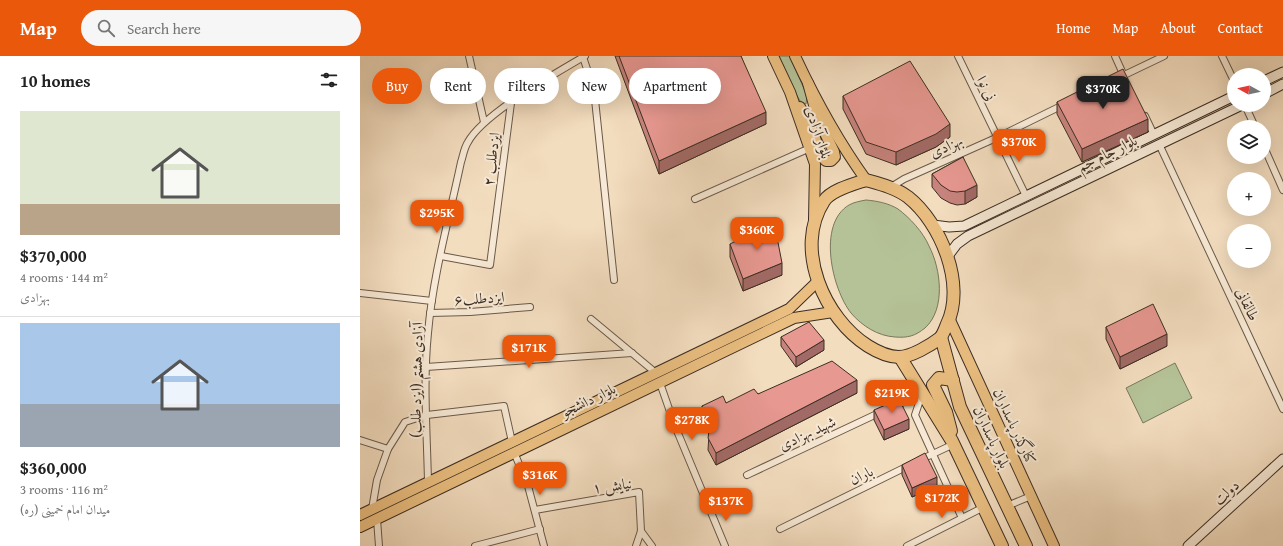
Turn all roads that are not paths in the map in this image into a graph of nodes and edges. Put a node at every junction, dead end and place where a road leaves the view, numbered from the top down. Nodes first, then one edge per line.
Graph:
1 (469, 56) edge
2 (584, 56) edge
3 (773, 56) edge
4 (795, 56) edge
5 (958, 56) edge
6 (1115, 56) edge
7 (1164, 56) edge
8 (1222, 56) edge
9 (1228, 68) edge
10 (559, 71) edge
11 (1283, 72) edge
12 (1124, 75) junction
13 (1271, 78) edge
14 (1110, 82) edge
15 (1127, 82) edge
16 (808, 83) junction
17 (1283, 84) edge
18 (1271, 90) edge
19 (790, 92) junction
20 (1227, 99) edge
21 (1067, 103) edge
22 (510, 104) edge
23 (511, 104) edge
24 (1141, 108) edge
25 (1227, 112) edge
26 (484, 122) junction
27 (1154, 134) junction
28 (996, 138) junction
29 (1159, 144) junction
30 (810, 148) junction
31 (1271, 163) edge
32 (866, 180) junction
33 (1050, 184) junction
34 (891, 188) junction
35 (1283, 190) edge
36 (1054, 194) junction
37 (1026, 196) junction
38 (695, 199) dead end
39 (814, 221) junction
40 (933, 225) junction
41 (441, 256) junction
42 (948, 256) junction
43 (614, 280) dead end
44 (818, 281) junction
45 (360, 293) edge
46 (432, 301) junction
47 (530, 307) dead end
48 (833, 312) junction
49 (430, 313) junction
50 (591, 319) dead end
51 (950, 320) junction
52 (941, 337) junction
53 (632, 353) junction
54 (900, 357) junction
55 (426, 367) junction
56 (658, 378) junction
57 (953, 380) junction
58 (923, 393) junction
59 (1283, 409) edge
60 (427, 415) junction
61 (360, 440) edge
62 (512, 442) junction
63 (953, 442) junction
64 (388, 449) junction
65 (514, 452) junction
66 (933, 454) junction
67 (1283, 459) edge
68 (746, 476) dead end
69 (428, 482) junction
70 (1031, 496) junction
71 (1007, 506) junction
72 (984, 507) junction
73 (372, 509) junction
74 (534, 510) junction
75 (360, 515) edge
76 (962, 518) junction
77 (377, 519) junction
78 (360, 527) edge
79 (540, 529) junction
80 (780, 529) dead end
81 (641, 531) junction
82 (379, 546) edge
83 (474, 546) edge
84 (544, 546) edge
85 (636, 546) edge
86 (652, 546) edge
87 (725, 546) edge
88 (908, 546) edge
89 (1002, 546) edge
90 (1026, 546) edge
91 (1054, 546) edge
92 (1188, 546) edge

1 - 26 street
2 - 10 street, آزادی هشتم (ایزد طلب)
2 - 43 street
3 - 19 main road, بلوار آزادی
4 - 16 main road, بلوار آزادی
5 - 28 street, نی نوا
6 - 12 street
7 - 12 street
8 - 9 street
11 - 13 main road
12 - 14 street
12 - 15 street
16 - 19 main road
16 - 32 main road, بلوار آزادی
17 - 18 main road
19 - 30 main road, بلوار آزادی
20 - 27 main road, بلوار جام جم
21 - 28 street, بهزادی
22 - 26 street, آزادی هشتم (ایزد طلب)
23 - 41 street, ایزدطلب ۲
24 - 27 street
25 - 29 main road, بلوار جام جم
26 - 41 street, آزادی هشتم (ایزد طلب)
27 - 33 main road, بلوار جام جم
28 - 34 street, بهزادی
28 - 37 street, نی نوا
29 - 36 main road, بلوار جام جم
29 - 59 street, طالقانی
30 - 38 street
30 - 39 main road, بلوار آزادی
31 - 35 street
32 - 34 highway
32 - 39 highway
33 - 36 main road
33 - 37 main road, بلوار جام جم
34 - 40 highway
36 - 42 main road, بلوار جام جم
37 - 40 main road, بلوار جام جم
39 - 44 highway
40 - 42 highway
41 - 46 street, آزادی هشتم (ایزد طلب)
42 - 51 highway
44 - 48 highway
44 - 56 main road, بلوار دانشجو
45 - 46 street
46 - 49 street, آزادی هشتم (ایزد طلب)
47 - 49 street, ایزدطلب۶
48 - 54 highway
48 - 56 main road, بلوار دانشجو
49 - 55 street, آزادی هشتم (ایزد طلب)
50 - 53 street
51 - 52 highway
51 - 70 main road, کنارگذر پاسداران
52 - 54 highway
52 - 57 highway, بلوار پاسداران
53 - 55 street
53 - 56 street
54 - 58 highway
55 - 60 street, آزادی هشتم (ایزد طلب)
56 - 62 main road, بلوار دانشجو
56 - 65 main road, بلوار دانشجو
56 - 87 street
57 - 63 highway
57 - 71 highway, بلوار پاسداران
58 - 63 highway
58 - 66 street
58 - 68 street, شهید بهزادی
60 - 62 street
60 - 64 street
60 - 69 street, آزادی هشتم (ایزد طلب)
61 - 64 street
62 - 69 main road, بلوار دانشجو
63 - 66 street, باران
63 - 72 highway
64 - 73 street
65 - 74 street
65 - 77 main road, بلوار دانشجو
66 - 76 street
66 - 80 street, باران
67 - 92 main road, دولت
69 - 73 main road, بلوار دانشجو
70 - 71 street
70 - 91 main road, کنارگذر پاسداران
71 - 90 highway, بلوار پاسداران
72 - 76 street
72 - 89 highway
73 - 75 main road, بلوار دانشجو
74 - 79 street
74 - 81 street, نیایش ۱
76 - 88 street
77 - 78 main road, بلوار دانشجو
77 - 82 street
79 - 83 street
79 - 84 street
81 - 85 street, نیایش ۱
81 - 86 street

